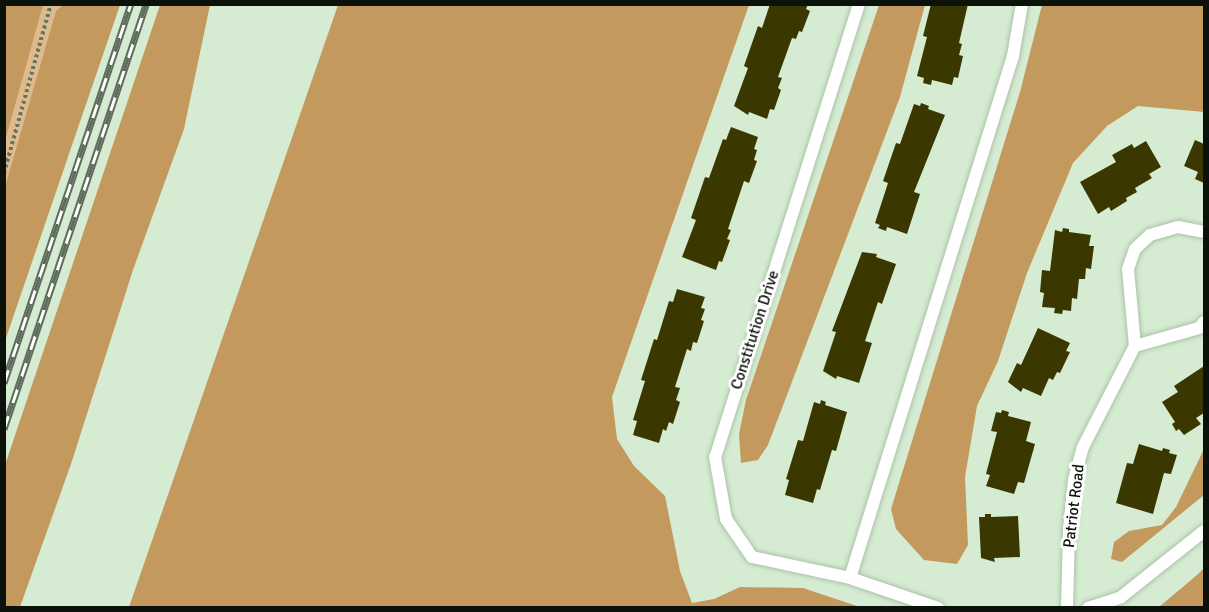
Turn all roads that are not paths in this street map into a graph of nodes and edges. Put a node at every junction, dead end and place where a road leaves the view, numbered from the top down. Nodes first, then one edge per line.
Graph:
1 (859, 4) edge
2 (1022, 4) edge
3 (1204, 232) edge
4 (1204, 322) edge
5 (1136, 346) junction
6 (1204, 531) edge
7 (850, 578) junction
8 (938, 608) edge
9 (1066, 608) edge
10 (1088, 608) edge

1 - 7 lane, Constitution Drive
2 - 7 lane
3 - 5 lane
4 - 5 lane
5 - 9 lane, Patriot Road
6 - 10 lane
7 - 8 lane, Constitution Drive

